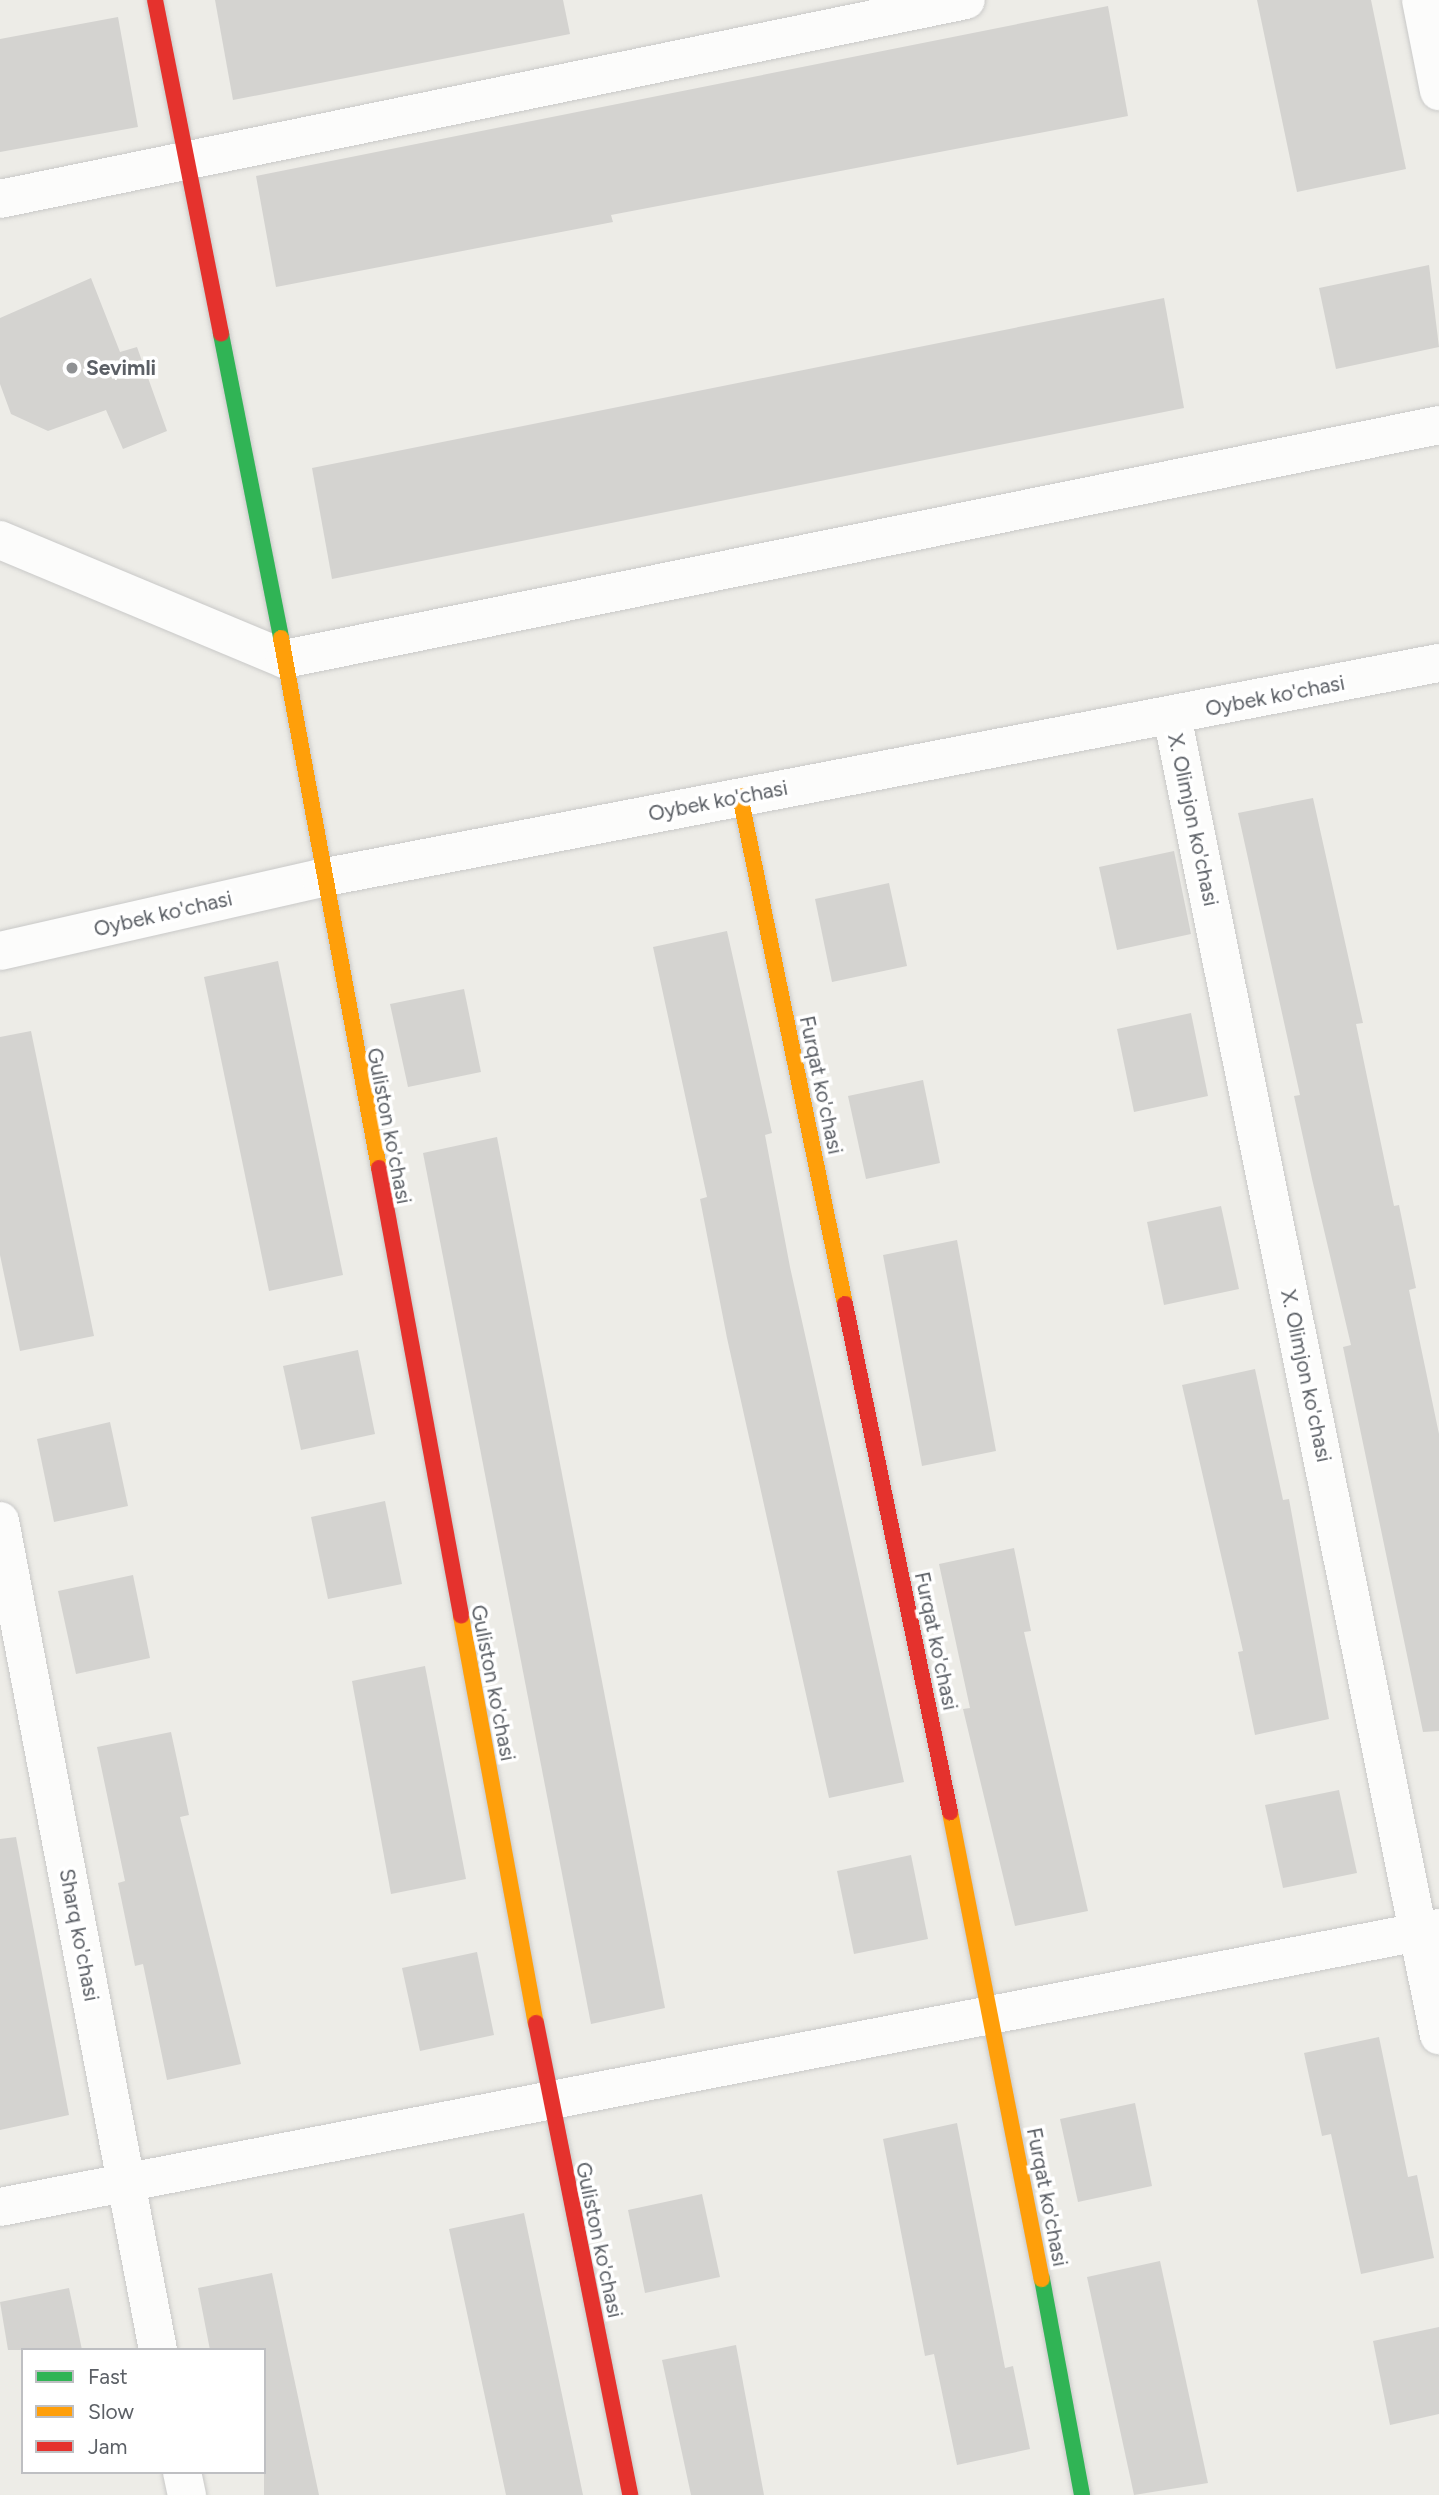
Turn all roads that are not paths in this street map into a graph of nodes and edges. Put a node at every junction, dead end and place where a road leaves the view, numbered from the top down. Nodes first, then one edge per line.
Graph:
1 (155, 0) edge
2 (966, 0) edge
3 (1421, 0) edge
4 (1439, 91) edge
5 (187, 162) junction
6 (0, 199) edge
7 (1439, 425) edge
8 (0, 540) edge
9 (285, 659) junction
10 (1439, 663) edge
11 (1172, 716) junction
12 (740, 796) junction
13 (321, 877) junction
14 (0, 951) edge
15 (0, 1521) edge
16 (1429, 1929) edge
17 (992, 2015) junction
18 (1439, 2035) edge
19 (550, 2101) junction
20 (126, 2183) junction
21 (0, 2207) edge
22 (158, 2348) edge
23 (182, 2474) edge
24 (187, 2495) edge
25 (630, 2495) edge
26 (1082, 2495) edge

1 - 5 street, Guliston ko'chasi
2 - 5 street
3 - 4 street
5 - 6 street
5 - 9 street, Guliston ko'chasi
7 - 9 street
8 - 9 street
9 - 13 street, Guliston ko'chasi
10 - 11 street, Oybek ko'chasi
11 - 12 street, Oybek ko'chasi
11 - 16 street, X. Olimjon ko'chasi
12 - 13 street, Oybek ko'chasi
12 - 17 street, Furqat ko'chasi
13 - 14 street, Oybek ko'chasi
13 - 19 street, Guliston ko'chasi
15 - 20 street, Sharq ko'chasi
16 - 17 street
16 - 18 street, X. Olimjon ko'chasi
17 - 19 street
17 - 26 street, Furqat ko'chasi
19 - 20 street
19 - 25 street, Guliston ko'chasi
20 - 21 street
20 - 22 street, Sharq ko'chasi
23 - 24 street

